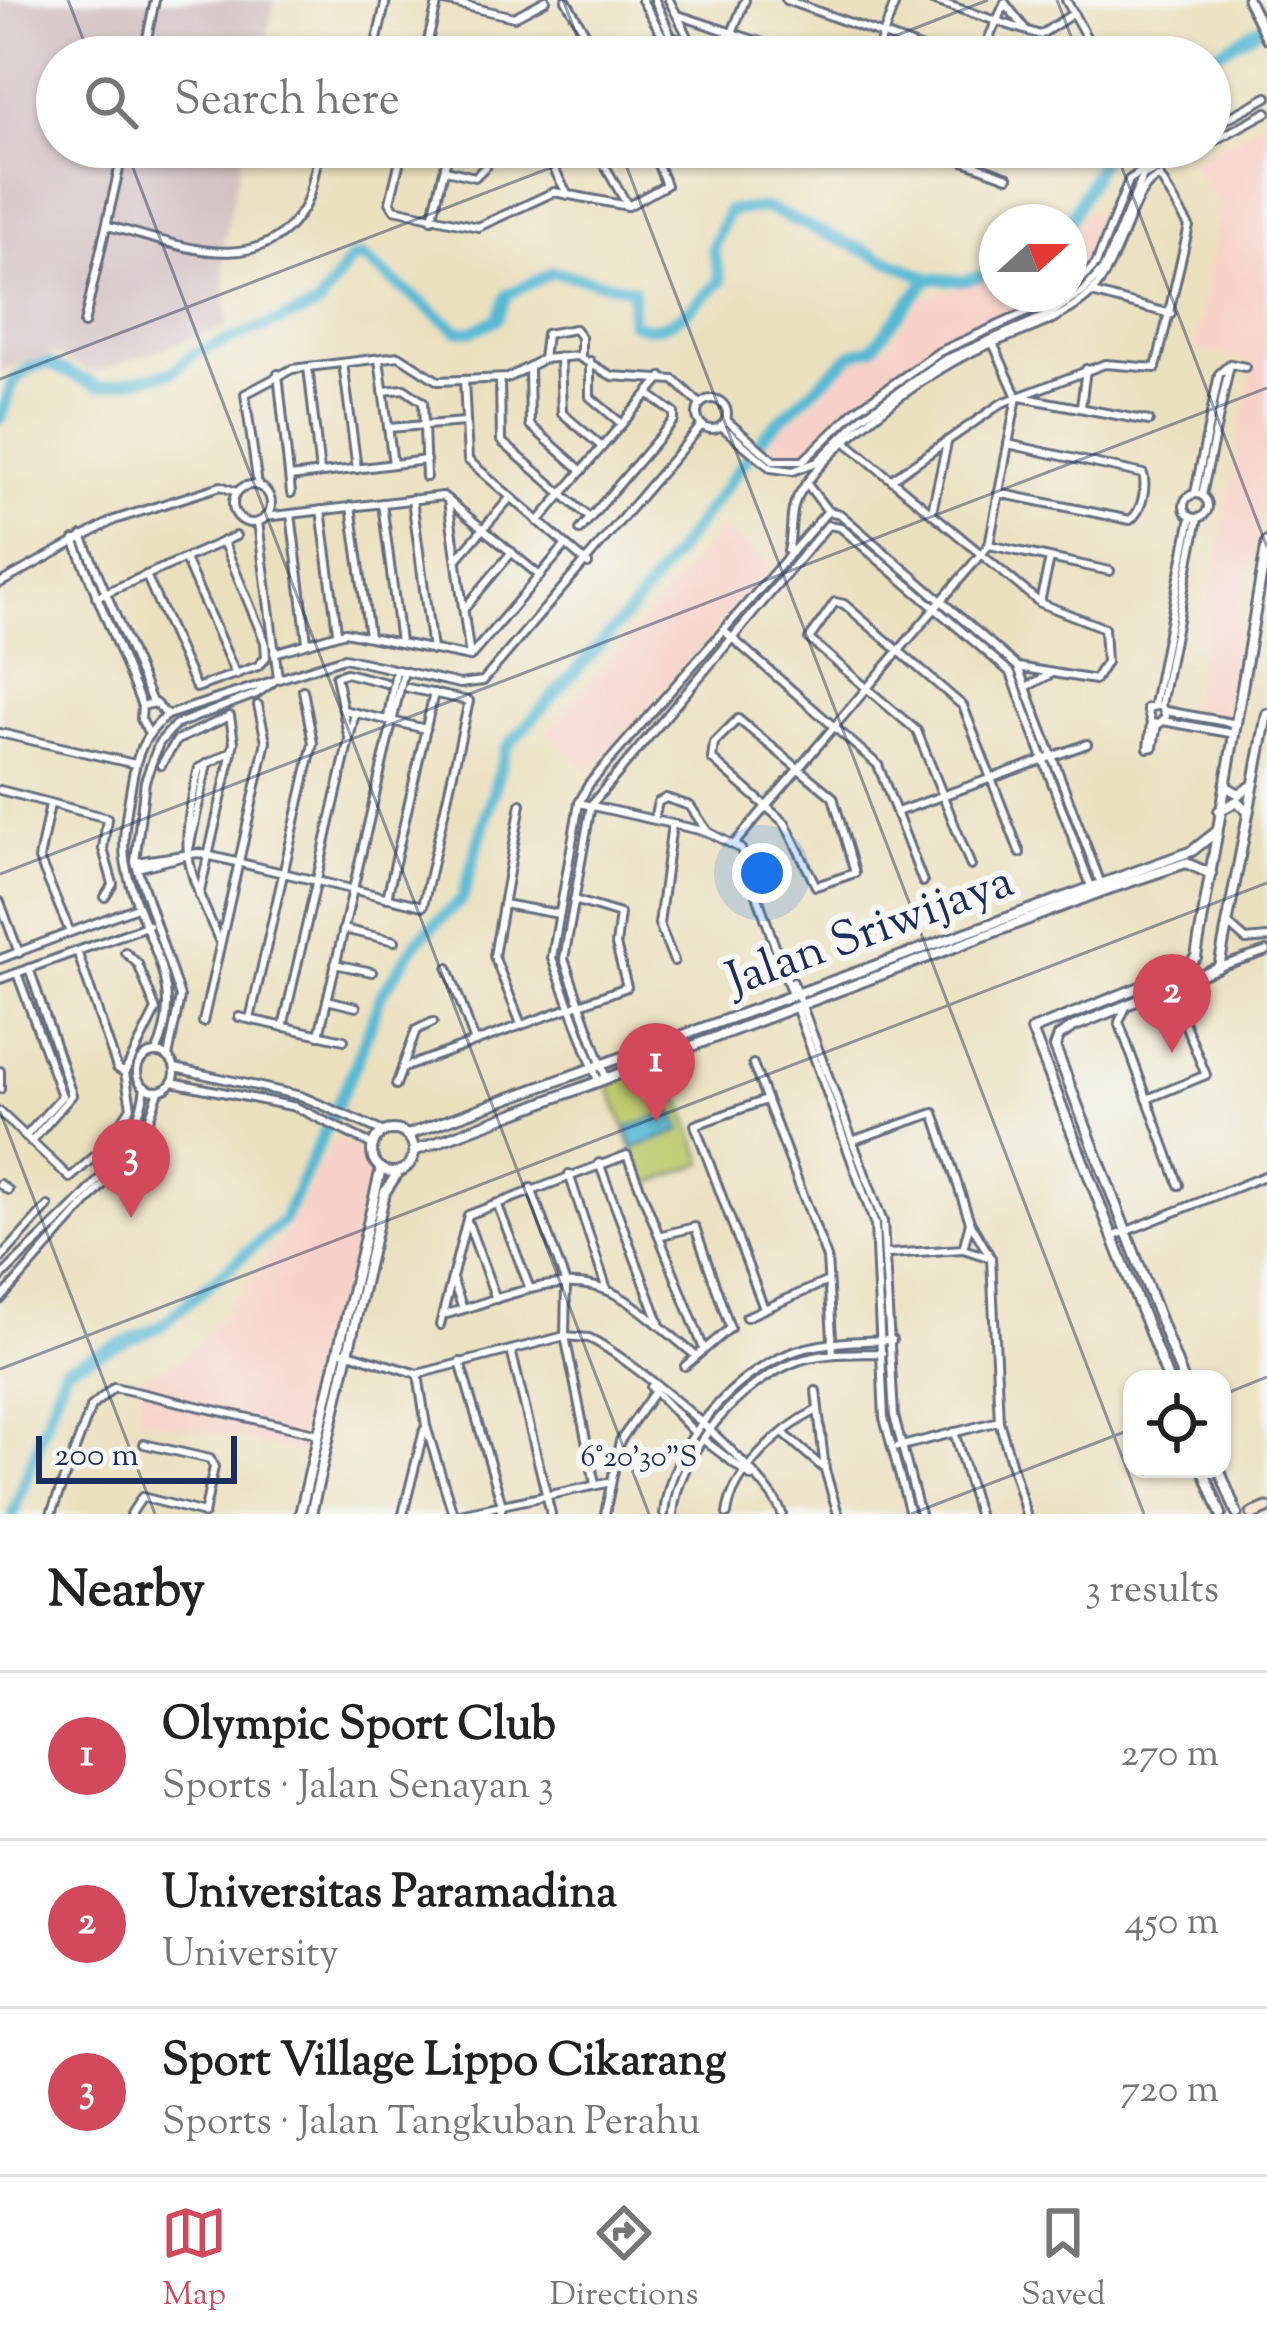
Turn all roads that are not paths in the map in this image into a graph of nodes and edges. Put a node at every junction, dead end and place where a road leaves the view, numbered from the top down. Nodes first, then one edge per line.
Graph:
1 (155, 0) edge
2 (386, 0) edge
3 (439, 0) edge
4 (546, 0) edge
5 (566, 0) edge
6 (642, 0) edge
7 (655, 0) edge
8 (669, 0) edge
9 (745, 0) edge
10 (786, 0) edge
11 (896, 0) edge
12 (932, 0) edge
13 (1066, 0) edge
14 (1248, 0) edge
15 (946, 2) edge
16 (1004, 2) edge
17 (1074, 14) junction
18 (678, 15) junction
19 (992, 22) junction
20 (584, 31) junction
21 (732, 33) junction
22 (1028, 33) junction
23 (884, 34) junction
24 (147, 36) edge
25 (378, 36) edge
26 (429, 36) edge
27 (576, 36) edge
28 (587, 36) edge
29 (663, 36) edge
30 (665, 36) edge
31 (685, 36) edge
32 (727, 36) edge
33 (741, 36) edge
34 (889, 36) edge
35 (987, 36) edge
36 (1086, 36) edge
37 (1267, 38) edge
38 (1267, 97) edge
39 (1265, 112) edge
40 (1231, 117) edge
41 (1231, 131) edge
42 (120, 168) edge
43 (313, 168) edge
44 (399, 168) edge
45 (484, 168) edge
46 (553, 168) edge
47 (607, 168) edge
48 (659, 168) edge
49 (988, 168) edge
50 (1146, 168) edge
51 (1159, 168) edge
52 (446, 170) joint
53 (1008, 177) dead end
54 (560, 181) junction
55 (617, 186) junction
56 (554, 191) junction
57 (568, 195) junction
58 (614, 204) junction
59 (628, 206) junction
60 (432, 219) junction
61 (108, 226) junction
62 (1087, 273) edge
63 (1092, 292) junction
64 (1025, 312) edge
65 (1172, 314) junction
66 (84, 325) dead end
67 (993, 343) junction
68 (560, 357) junction
69 (581, 357) junction
70 (379, 359) junction
71 (543, 359) junction
72 (590, 361) junction
73 (343, 363) junction
74 (308, 367) junction
75 (1245, 367) dead end
76 (529, 368) junction
77 (1086, 369) junction
78 (278, 374) junction
79 (662, 377) junction
80 (500, 379) junction
81 (464, 380) junction
82 (383, 391) junction
83 (648, 394) junction
84 (1017, 397) junction
85 (1002, 403) junction
86 (700, 404) junction
87 (1081, 407) junction
88 (1013, 414) junction
89 (1149, 421) dead end
90 (465, 422) junction
91 (425, 423) junction
92 (723, 423) junction
93 (622, 424) junction
94 (702, 425) junction
95 (388, 428) junction
96 (948, 439) junction
97 (846, 442) junction
98 (1008, 444) junction
99 (602, 447) junction
100 (763, 458) junction
101 (426, 460) junction
102 (393, 464) junction
103 (357, 469) junction
104 (582, 471) junction
105 (320, 473) junction
106 (290, 477) junction
107 (426, 477) dead end
108 (892, 479) junction
109 (807, 484) junction
110 (258, 486) junction
111 (236, 492) junction
112 (998, 493) junction
113 (291, 494) dead end
114 (562, 494) junction
115 (1198, 494) junction
116 (448, 498) junction
117 (510, 498) junction
118 (412, 499) junction
119 (382, 502) junction
120 (351, 506) junction
121 (321, 510) junction
122 (830, 511) junction
123 (932, 511) junction
124 (291, 514) junction
125 (590, 518) junction
126 (1195, 518) junction
127 (262, 519) junction
128 (538, 522) junction
129 (484, 528) junction
130 (580, 530) dead end
131 (236, 536) dead end
132 (78, 538) junction
133 (223, 541) junction
134 (1267, 542) edge
135 (566, 546) junction
136 (986, 549) junction
137 (512, 552) junction
138 (1266, 552) edge
139 (787, 555) junction
140 (185, 559) junction
141 (1050, 559) junction
142 (457, 560) junction
143 (588, 564) junction
144 (1110, 571) dead end
145 (146, 575) junction
146 (540, 576) junction
147 (0, 583) edge
148 (107, 593) junction
149 (96, 597) junction
150 (1040, 603) junction
151 (938, 606) junction
152 (463, 609) junction
153 (724, 631) junction
154 (338, 632) junction
155 (369, 636) junction
156 (732, 637) junction
157 (307, 641) junction
158 (400, 643) junction
159 (432, 650) junction
160 (899, 652) junction
161 (270, 655) junction
162 (470, 657) junction
163 (1018, 667) junction
164 (400, 670) junction
165 (236, 675) junction
166 (1049, 675) junction
167 (278, 678) junction
168 (386, 683) dead end
169 (1028, 686) junction
170 (408, 688) dead end
171 (867, 689) junction
172 (303, 690) dead end
173 (434, 694) junction
174 (152, 702) junction
175 (258, 705) dead end
176 (142, 706) junction
177 (1160, 706) junction
178 (343, 710) junction
179 (355, 713) junction
180 (1267, 714) edge
181 (167, 715) junction
182 (390, 721) junction
183 (1157, 723) junction
184 (835, 727) junction
185 (1232, 728) junction
186 (426, 729) junction
187 (148, 731) junction
188 (0, 734) edge
189 (349, 738) junction
190 (1087, 744) dead end
191 (232, 751) junction
192 (1049, 757) junction
193 (135, 764) junction
194 (161, 765) dead end
195 (801, 766) junction
196 (992, 778) junction
197 (1223, 783) junction
198 (1253, 785) junction
199 (0, 790) edge
200 (946, 795) junction
201 (579, 802) junction
202 (50, 804) junction
203 (520, 804) dead end
204 (592, 805) junction
205 (768, 805) junction
206 (1220, 811) junction
207 (897, 812) junction
208 (1249, 813) junction
209 (654, 820) junction
210 (672, 824) junction
211 (1217, 831) junction
212 (708, 832) junction
213 (735, 843) junction
214 (1021, 853) dead end
215 (188, 854) junction
216 (208, 855) junction
217 (238, 862) junction
218 (136, 865) junction
219 (971, 866) dead end
220 (283, 873) junction
221 (1212, 875) junction
222 (1094, 879) junction
223 (316, 881) junction
224 (923, 882) dead end
225 (352, 889) junction
226 (1099, 893) junction
227 (199, 896) junction
228 (105, 897) dead end
229 (387, 898) junction
230 (562, 898) junction
231 (573, 900) junction
232 (0, 902) edge
233 (148, 903) junction
234 (503, 904) junction
235 (138, 906) junction
236 (560, 914) junction
237 (569, 915) junction
238 (1226, 922) junction
239 (151, 923) junction
240 (343, 929) junction
241 (70, 932) junction
242 (1267, 938) edge
243 (395, 940) dead end
244 (220, 944) junction
245 (77, 951) junction
246 (125, 952) dead end
247 (19, 953) junction
248 (1266, 953) edge
249 (0, 959) edge
250 (674, 961) dead end
251 (335, 964) junction
252 (29, 968) junction
253 (448, 968) dead end
254 (1219, 968) junction
255 (372, 972) dead end
256 (17, 973) junction
257 (0, 979) edge
258 (796, 994) junction
259 (327, 1000) junction
260 (1175, 1000) dead end
261 (579, 1005) junction
262 (356, 1006) dead end
263 (1127, 1006) junction
264 (570, 1008) junction
265 (802, 1009) junction
266 (239, 1017) dead end
267 (250, 1019) junction
268 (203, 1022) dead end
269 (433, 1022) dead end
270 (521, 1024) junction
271 (283, 1027) junction
272 (319, 1035) junction
273 (1034, 1037) junction
274 (344, 1040) dead end
275 (475, 1042) junction
276 (1056, 1042) junction
277 (156, 1053) junction
278 (167, 1057) junction
279 (595, 1062) junction
280 (753, 1064) dead end
281 (175, 1068) junction
282 (403, 1068) junction
283 (0, 1071) edge
284 (125, 1072) junction
285 (602, 1080) junction
286 (172, 1082) junction
287 (396, 1085) dead end
288 (145, 1087) junction
289 (0, 1089) edge
290 (159, 1091) junction
291 (67, 1097) junction
292 (1147, 1099) junction
293 (766, 1100) junction
294 (0, 1112) edge
295 (383, 1132) junction
296 (407, 1136) junction
297 (28, 1139) junction
298 (854, 1140) junction
299 (373, 1145) junction
300 (414, 1151) junction
301 (599, 1163) junction
302 (381, 1168) junction
303 (399, 1171) junction
304 (568, 1174) junction
305 (1267, 1175) edge
306 (0, 1184) edge
307 (1179, 1185) dead end
308 (532, 1189) junction
309 (8, 1190) dead end
310 (496, 1202) junction
311 (48, 1206) dead end
312 (467, 1220) junction
313 (970, 1222) junction
314 (1124, 1233) junction
315 (662, 1235) junction
316 (1112, 1237) junction
317 (963, 1249) junction
318 (889, 1254) junction
319 (991, 1258) junction
320 (0, 1259) edge
321 (0, 1278) edge
322 (452, 1280) junction
323 (828, 1281) junction
324 (566, 1284) junction
325 (530, 1289) junction
326 (607, 1290) junction
327 (496, 1299) junction
328 (0, 1300) edge
329 (763, 1306) junction
330 (464, 1310) junction
331 (443, 1315) junction
332 (746, 1317) dead end
333 (440, 1325) dead end
334 (661, 1327) junction
335 (565, 1336) junction
336 (881, 1340) junction
337 (892, 1340) junction
338 (831, 1344) junction
339 (703, 1347) junction
340 (511, 1350) junction
341 (343, 1351) junction
342 (882, 1353) junction
343 (892, 1353) junction
344 (695, 1354) junction
345 (832, 1354) junction
346 (460, 1362) junction
347 (780, 1364) junction
348 (685, 1366) dead end
349 (1164, 1370) edge
350 (1179, 1370) edge
351 (418, 1374) junction
352 (653, 1388) junction
353 (816, 1391) dead end
354 (817, 1410) junction
355 (999, 1421) junction
356 (426, 1426) junction
357 (703, 1426) junction
358 (954, 1432) junction
359 (316, 1433) junction
360 (711, 1433) junction
361 (783, 1433) junction
362 (696, 1434) junction
363 (704, 1440) junction
364 (144, 1444) dead end
365 (896, 1448) junction
366 (747, 1470) junction
367 (825, 1470) junction
368 (1207, 1478) edge
369 (1223, 1478) edge
370 (607, 1483) junction
371 (595, 1484) junction
372 (549, 1496) junction
373 (1267, 1508) edge
374 (501, 1510) edge
375 (780, 1511) edge
376 (51, 1514) edge
377 (131, 1514) edge
378 (204, 1514) edge
379 (300, 1514) edge
380 (311, 1514) edge
381 (403, 1514) edge
382 (456, 1514) edge
383 (551, 1514) edge
384 (605, 1514) edge
385 (668, 1514) edge
386 (727, 1514) edge
387 (838, 1514) edge
388 (910, 1514) edge
389 (920, 1514) edge
390 (978, 1514) edge
391 (1026, 1514) edge
392 (1221, 1514) edge
393 (1237, 1514) edge
394 (1252, 1514) edge

1 - 24 street
2 - 25 street
3 - 4 street
3 - 26 street
5 - 20 street
6 - 29 street
7 - 30 street
8 - 18 street
9 - 21 street
10 - 23 street
11 - 23 street
12 - 15 street
13 - 17 street
14 - 37 street
15 - 19 street
16 - 19 street
16 - 22 street
17 - 22 street
17 - 36 street
18 - 21 street
18 - 31 street
19 - 22 street
19 - 35 street
20 - 27 street
20 - 28 street
21 - 32 street
21 - 33 street
23 - 34 street
38 - 40 street
39 - 41 street
42 - 61 street
43 - 61 street
44 - 60 street
45 - 52 street
46 - 54 street
47 - 55 street
48 - 59 street
49 - 53 street
50 - 62 street
51 - 100 street
52 - 60 street
54 - 56 street
54 - 57 street
55 - 58 street
55 - 59 street
56 - 57 street
56 - 60 street
57 - 58 street
58 - 59 street
61 - 66 street
63 - 65 street
63 - 65 street
63 - 67 street
64 - 100 street
65 - 77 street
67 - 84 street
67 - 97 street
68 - 69 street
68 - 71 street
68 - 99 street
69 - 71 street
69 - 72 street
70 - 73 street
70 - 81 street
70 - 82 street
71 - 76 street
72 - 79 street
72 - 93 street
73 - 74 street
73 - 103 street
74 - 78 street
74 - 105 street
75 - 115 street
76 - 80 street
76 - 104 street
77 - 84 street
77 - 87 street
78 - 106 street
78 - 110 street
79 - 83 street
79 - 86 street
80 - 81 street
80 - 114 street
81 - 90 street
82 - 91 street
82 - 95 street
83 - 93 street
83 - 125 street
84 - 85 street
84 - 87 street
84 - 88 street
85 - 88 street
85 - 96 street
86 - 92 street
86 - 94 street
87 - 89 street
88 - 98 street
90 - 91 street
90 - 117 street
91 - 95 street
91 - 101 street
92 - 94 street
92 - 100 street
93 - 99 street
94 - 143 street
95 - 102 street
96 - 108 street
96 - 123 street
97 - 108 street
97 - 109 street
98 - 112 street
98 - 112 street
99 - 104 street
101 - 102 street
101 - 107 street
102 - 103 street
103 - 105 street
104 - 114 street
105 - 106 street
106 - 113 street
108 - 123 street
109 - 122 street
109 - 139 street
110 - 111 street
110 - 127 street
111 - 127 street
111 - 132 street
112 - 136 street
114 - 125 street
114 - 128 street
115 - 126 street
115 - 126 street
116 - 118 street
116 - 129 street
116 - 142 street
117 - 128 street
117 - 129 street
118 - 119 street
118 - 159 street
119 - 120 street
119 - 158 street
120 - 121 street
120 - 155 street
121 - 124 street
121 - 154 street
122 - 139 street
122 - 151 street
123 - 136 street
124 - 127 street
124 - 157 street
125 - 130 street
126 - 177 street
127 - 161 street
128 - 135 street
129 - 137 street
129 - 142 street
131 - 133 street
132 - 147 street
132 - 148 street
132 - 149 street
133 - 140 street
133 - 161 street
134 - 138 street
135 - 143 street
135 - 146 street
136 - 141 street
136 - 150 street
136 - 151 street
137 - 146 street
137 - 152 street
138 - 185 street
139 - 153 street
140 - 145 street
140 - 165 street
141 - 144 street
141 - 150 street
142 - 152 street
143 - 164 street
145 - 148 street
145 - 165 street
146 - 162 street
148 - 149 street
148 - 174 street
149 - 176 street
150 - 166 street
151 - 156 street
151 - 160 street
151 - 163 street
151 - 192 street
152 - 162 street
153 - 156 street
153 - 201 street
154 - 155 street
154 - 157 street
155 - 158 street
156 - 184 street
156 - 204 street
157 - 161 street
158 - 159 street
159 - 162 street
160 - 171 street
160 - 171 street
160 - 196 street
161 - 165 street
161 - 167 street
163 - 166 street
163 - 169 street
164 - 167 street
164 - 182 street
166 - 169 street
167 - 181 street
167 - 218 street
168 - 178 street
169 - 192 street
170 - 173 street
171 - 184 street
171 - 200 street
172 - 220 street
173 - 186 street
173 - 229 street
174 - 176 street
174 - 181 street
175 - 217 street
176 - 187 street
177 - 183 street
177 - 183 street
177 - 185 street
178 - 179 street
178 - 189 street
179 - 182 street
179 - 189 street
180 - 198 street
181 - 187 street
182 - 186 street
182 - 225 street
183 - 185 street
184 - 195 street
184 - 207 street
185 - 197 street
186 - 229 street
187 - 193 street
188 - 193 street
189 - 223 street
190 - 192 street
191 - 194 street
191 - 215 street
191 - 216 street
192 - 196 street
192 - 222 street
193 - 235 street
195 - 205 street
195 - 205 street
195 - 205 street
196 - 200 street
196 - 214 street
197 - 198 street
197 - 206 street
198 - 208 street
199 - 202 street
200 - 207 street
200 - 219 street
201 - 204 street
201 - 230 street
202 - 228 street
202 - 241 street
203 - 234 street
204 - 209 street
204 - 231 street
205 - 213 street
206 - 208 street
206 - 211 street
207 - 224 street
208 - 238 street
209 - 210 street
209 - 212 street
210 - 212 street
210 - 250 street
211 - 221 street
211 - 222 street, Jalan Sriwijaya
212 - 213 street
213 - 258 street
215 - 216 street
215 - 218 street
215 - 227 street
216 - 217 street
216 - 227 street
217 - 220 street
217 - 244 street
218 - 233 street
220 - 223 street
220 - 267 street
221 - 226 street, Jalan Sriwijaya
221 - 273 street
222 - 226 street
222 - 258 street, Jalan Sriwijaya
223 - 225 street
223 - 271 street
225 - 229 street
225 - 240 street
226 - 265 street, Jalan Sriwijaya
227 - 244 street
230 - 231 street
230 - 236 street
231 - 237 street
231 - 261 street
232 - 247 street
233 - 235 street
233 - 239 street
234 - 236 street
234 - 270 street
235 - 239 street
235 - 241 street
236 - 237 street
236 - 264 street
237 - 261 street
238 - 242 street
238 - 254 street
239 - 245 street
239 - 277 street
239 - 278 street
240 - 243 street
240 - 251 street
241 - 247 street
244 - 268 street
245 - 252 street
245 - 284 street
246 - 284 street
247 - 249 street
248 - 254 street
251 - 255 street
251 - 259 street
252 - 256 street
252 - 291 street
253 - 275 street
254 - 263 street
256 - 257 street
256 - 291 street
258 - 265 street
258 - 279 street, Jalan Sriwijaya
259 - 262 street
259 - 272 street
260 - 292 street
261 - 264 street
261 - 279 street
263 - 276 street
263 - 292 street
264 - 270 street
264 - 279 street
265 - 285 street, Jalan Sriwijaya
265 - 298 street
265 - 336 street
266 - 267 street
267 - 271 street
269 - 282 street
270 - 275 street
271 - 272 street
272 - 274 street
273 - 276 street
273 - 316 street
275 - 282 street
276 - 314 street
277 - 278 street
277 - 288 street
278 - 281 street
279 - 285 street
279 - 296 street, Jalan Sriwijaya
280 - 293 street
281 - 286 street
281 - 295 street
282 - 287 street
283 - 289 street
284 - 297 street
285 - 300 street, Jalan Sriwijaya
286 - 290 street
286 - 299 street
288 - 290 street
288 - 321 street
290 - 328 street
291 - 297 street
292 - 307 street
293 - 323 street
293 - 329 street
294 - 297 street
295 - 296 street
295 - 299 street
296 - 300 street
298 - 313 street
298 - 318 street
299 - 302 street
300 - 303 street
301 - 304 street
301 - 315 street
301 - 334 street
302 - 303 street
302 - 341 street
303 - 341 street
304 - 308 street
304 - 326 street
305 - 314 street
306 - 309 street
308 - 310 street
308 - 324 street
310 - 312 street
310 - 325 street
311 - 320 street
312 - 322 street
312 - 327 street
313 - 317 street
313 - 319 street
314 - 316 street
314 - 350 street
315 - 339 street
315 - 339 street
316 - 349 street
317 - 318 street
317 - 319 street
318 - 337 street
319 - 355 street
322 - 330 street
322 - 331 street
323 - 329 street
323 - 338 street
324 - 325 street
324 - 326 street
324 - 335 street
325 - 327 street
326 - 334 street
327 - 330 street
329 - 332 street
330 - 331 street
331 - 333 street
334 - 344 street
335 - 340 street
335 - 352 street
335 - 371 street
336 - 337 street
336 - 338 street
336 - 342 street
337 - 343 street
338 - 345 street
338 - 347 street
339 - 344 street
340 - 346 street
340 - 372 street
341 - 351 street
341 - 359 street
341 - 380 street
342 - 343 street
342 - 345 street
342 - 365 street
343 - 365 street
344 - 348 street
345 - 347 street
346 - 351 street
346 - 374 street
347 - 357 street
347 - 360 street
351 - 356 street
352 - 357 street
352 - 362 street
352 - 370 street
353 - 354 street
354 - 361 street
354 - 367 street
355 - 358 street
355 - 391 street
356 - 381 street
356 - 382 street
357 - 360 street
357 - 362 street
358 - 365 street
358 - 390 street
359 - 376 street
359 - 379 street
360 - 363 street
360 - 366 street
361 - 366 street
361 - 367 street
362 - 363 street
362 - 385 street
363 - 366 street
363 - 385 street
364 - 378 street
365 - 388 street
365 - 389 street
366 - 375 street
366 - 386 street
367 - 387 street
368 - 392 street
369 - 393 street
370 - 371 street
370 - 384 street
371 - 372 street
372 - 374 street
372 - 383 street
373 - 394 main road
374 - 382 street
377 - 378 street

